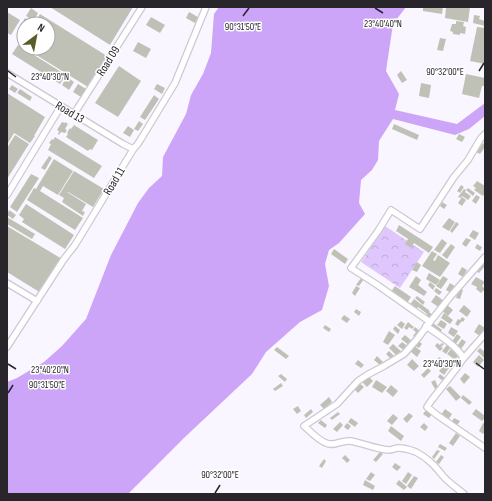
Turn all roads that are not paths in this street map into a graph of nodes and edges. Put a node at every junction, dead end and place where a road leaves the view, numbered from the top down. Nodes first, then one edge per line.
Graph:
1 (142, 7) edge
2 (206, 7) edge
3 (7, 73) edge
4 (61, 106) junction
5 (74, 114) junction
6 (485, 134) edge
7 (134, 148) junction
8 (7, 195) edge
9 (485, 257) edge
10 (7, 283) edge
11 (37, 301) junction
12 (428, 324) junction
13 (485, 334) edge
14 (7, 347) edge
15 (462, 360) junction
16 (485, 448) edge
17 (464, 494) edge

1 - 5 street, Road 09
2 - 7 street, Road 11
3 - 4 street, Road 13
4 - 5 street, Road 13
4 - 8 street
5 - 7 street, Road 13
6 - 12 street
7 - 11 street, Road 11
9 - 12 street
10 - 11 street
11 - 14 street, Road 11
12 - 15 street
12 - 17 street
13 - 15 street
15 - 16 street

